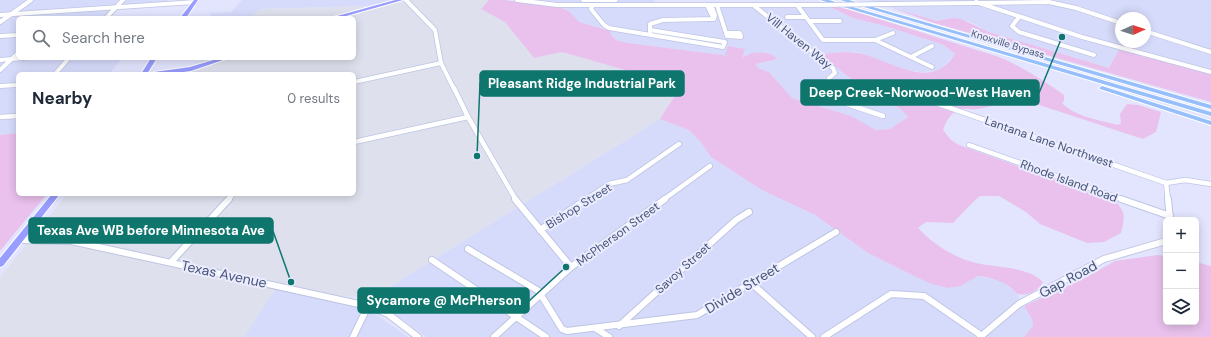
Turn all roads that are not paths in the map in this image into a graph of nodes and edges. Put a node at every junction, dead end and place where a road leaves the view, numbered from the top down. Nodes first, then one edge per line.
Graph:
1 (31, 0) edge
2 (123, 0) edge
3 (401, 0) edge
4 (406, 0) edge
5 (517, 0) edge
6 (583, 0) edge
7 (616, 0) edge
8 (844, 0) edge
9 (900, 0) edge
10 (1034, 0) edge
11 (196, 1) edge
12 (390, 1) edge
13 (950, 1) edge
14 (823, 2) edge
15 (976, 2) junction
16 (904, 4) junction
17 (709, 5) junction
18 (717, 5) junction
19 (753, 5) junction
20 (797, 5) junction
21 (117, 7) junction
22 (592, 7) junction
23 (10, 14) junction
24 (0, 15) edge
25 (108, 16) edge
26 (185, 16) edge
27 (340, 16) edge
28 (787, 17) dead end
29 (805, 17) junction
30 (1019, 17) junction
31 (840, 21) dead end
32 (1115, 21) edge
33 (0, 22) edge
34 (811, 22) junction
35 (650, 30) junction
36 (893, 32) dead end
37 (726, 33) dead end
38 (1151, 33) edge
39 (16, 35) edge
40 (648, 35) junction
41 (0, 36) edge
42 (874, 40) junction
43 (932, 46) dead end
44 (1211, 52) edge
45 (1003, 53) junction
46 (16, 55) edge
47 (1094, 55) dead end
48 (911, 57) junction
49 (12, 59) junction
50 (16, 59) edge
51 (0, 60) edge
52 (67, 60) edge
53 (153, 60) edge
54 (220, 60) edge
55 (441, 63) junction
56 (932, 66) dead end
57 (0, 70) edge
58 (56, 72) edge
59 (145, 72) edge
60 (175, 72) edge
61 (1211, 72) edge
62 (356, 82) edge
63 (16, 85) edge
64 (0, 86) edge
65 (933, 102) dead end
66 (1211, 107) edge
67 (1211, 114) edge
68 (16, 115) edge
69 (883, 116) dead end
70 (0, 117) edge
71 (468, 117) junction
72 (1211, 123) edge
73 (356, 142) edge
74 (679, 144) dead end
75 (969, 145) dead end
76 (710, 166) dead end
77 (1166, 183) junction
78 (1211, 184) edge
79 (54, 196) edge
80 (231, 196) edge
81 (749, 212) dead end
82 (1167, 217) edge
83 (1170, 217) edge
84 (540, 230) junction
85 (836, 232) dead end
86 (20, 240) junction
87 (1163, 242) edge
88 (468, 249) dead end
89 (432, 260) dead end
90 (171, 262) junction
91 (0, 264) edge
92 (571, 267) junction
93 (750, 282) junction
94 (542, 294) junction
95 (368, 306) junction
96 (517, 317) junction
97 (618, 326) junction
98 (595, 328) junction
99 (981, 336) edge
100 (353, 337) edge
101 (418, 337) edge
102 (494, 337) edge
103 (546, 337) edge
104 (609, 337) edge
105 (812, 337) edge
106 (824, 337) edge

1 - 23 street
2 - 21 street
3 - 12 main road
4 - 55 street
5 - 22 street
6 - 7 street
8 - 66 highway, Knoxville Bypass
9 - 16 street
10 - 15 street
10 - 32 street
11 - 21 street
11 - 26 main road
12 - 27 main road
13 - 15 street
13 - 16 street
14 - 16 street, bridge
14 - 20 street
14 - 45 highway, Knoxville Bypass
15 - 30 street
17 - 18 street
17 - 22 street
17 - 35 street
18 - 19 street
18 - 37 street
19 - 20 street
19 - 69 street, Vill Haven Way
20 - 29 street
21 - 23 street
21 - 25 street
22 - 40 street
23 - 24 street
23 - 33 street
28 - 29 street
29 - 34 street
30 - 47 street
30 - 61 street
31 - 34 street
34 - 42 street
35 - 40 street
35 - 40 street
36 - 42 street
38 - 44 street
39 - 41 street
42 - 48 street
43 - 48 street
45 - 67 highway, Knoxville Bypass
45 - 72 highway
46 - 49 street
48 - 56 street
49 - 50 street
49 - 51 street
49 - 57 street
52 - 58 street
53 - 59 main road
54 - 60 main road
55 - 62 street
55 - 71 street
63 - 64 street
65 - 77 street, Lantana Lane Northwest
68 - 70 street
71 - 73 street
71 - 84 street
74 - 84 street, Bishop Street
75 - 82 street, Rhode Island Road
76 - 92 street, McPherson Street
77 - 78 street
77 - 83 street
79 - 86 main road
80 - 90 street
81 - 97 street, Savoy Street
84 - 92 street
85 - 93 street, Divide Street
86 - 90 street, Texas Avenue
86 - 91 main road
87 - 99 street, Gap Road
88 - 94 street
89 - 96 street
90 - 95 street, Texas Avenue
92 - 94 street, McPherson Street
93 - 97 street, Divide Street
93 - 105 street
94 - 96 street, McPherson Street
94 - 98 street, Divide Street
95 - 100 street
95 - 101 street, Texas Avenue
96 - 102 street, McPherson Street
96 - 103 street
97 - 98 street, Divide Street
98 - 104 street
99 - 106 street

